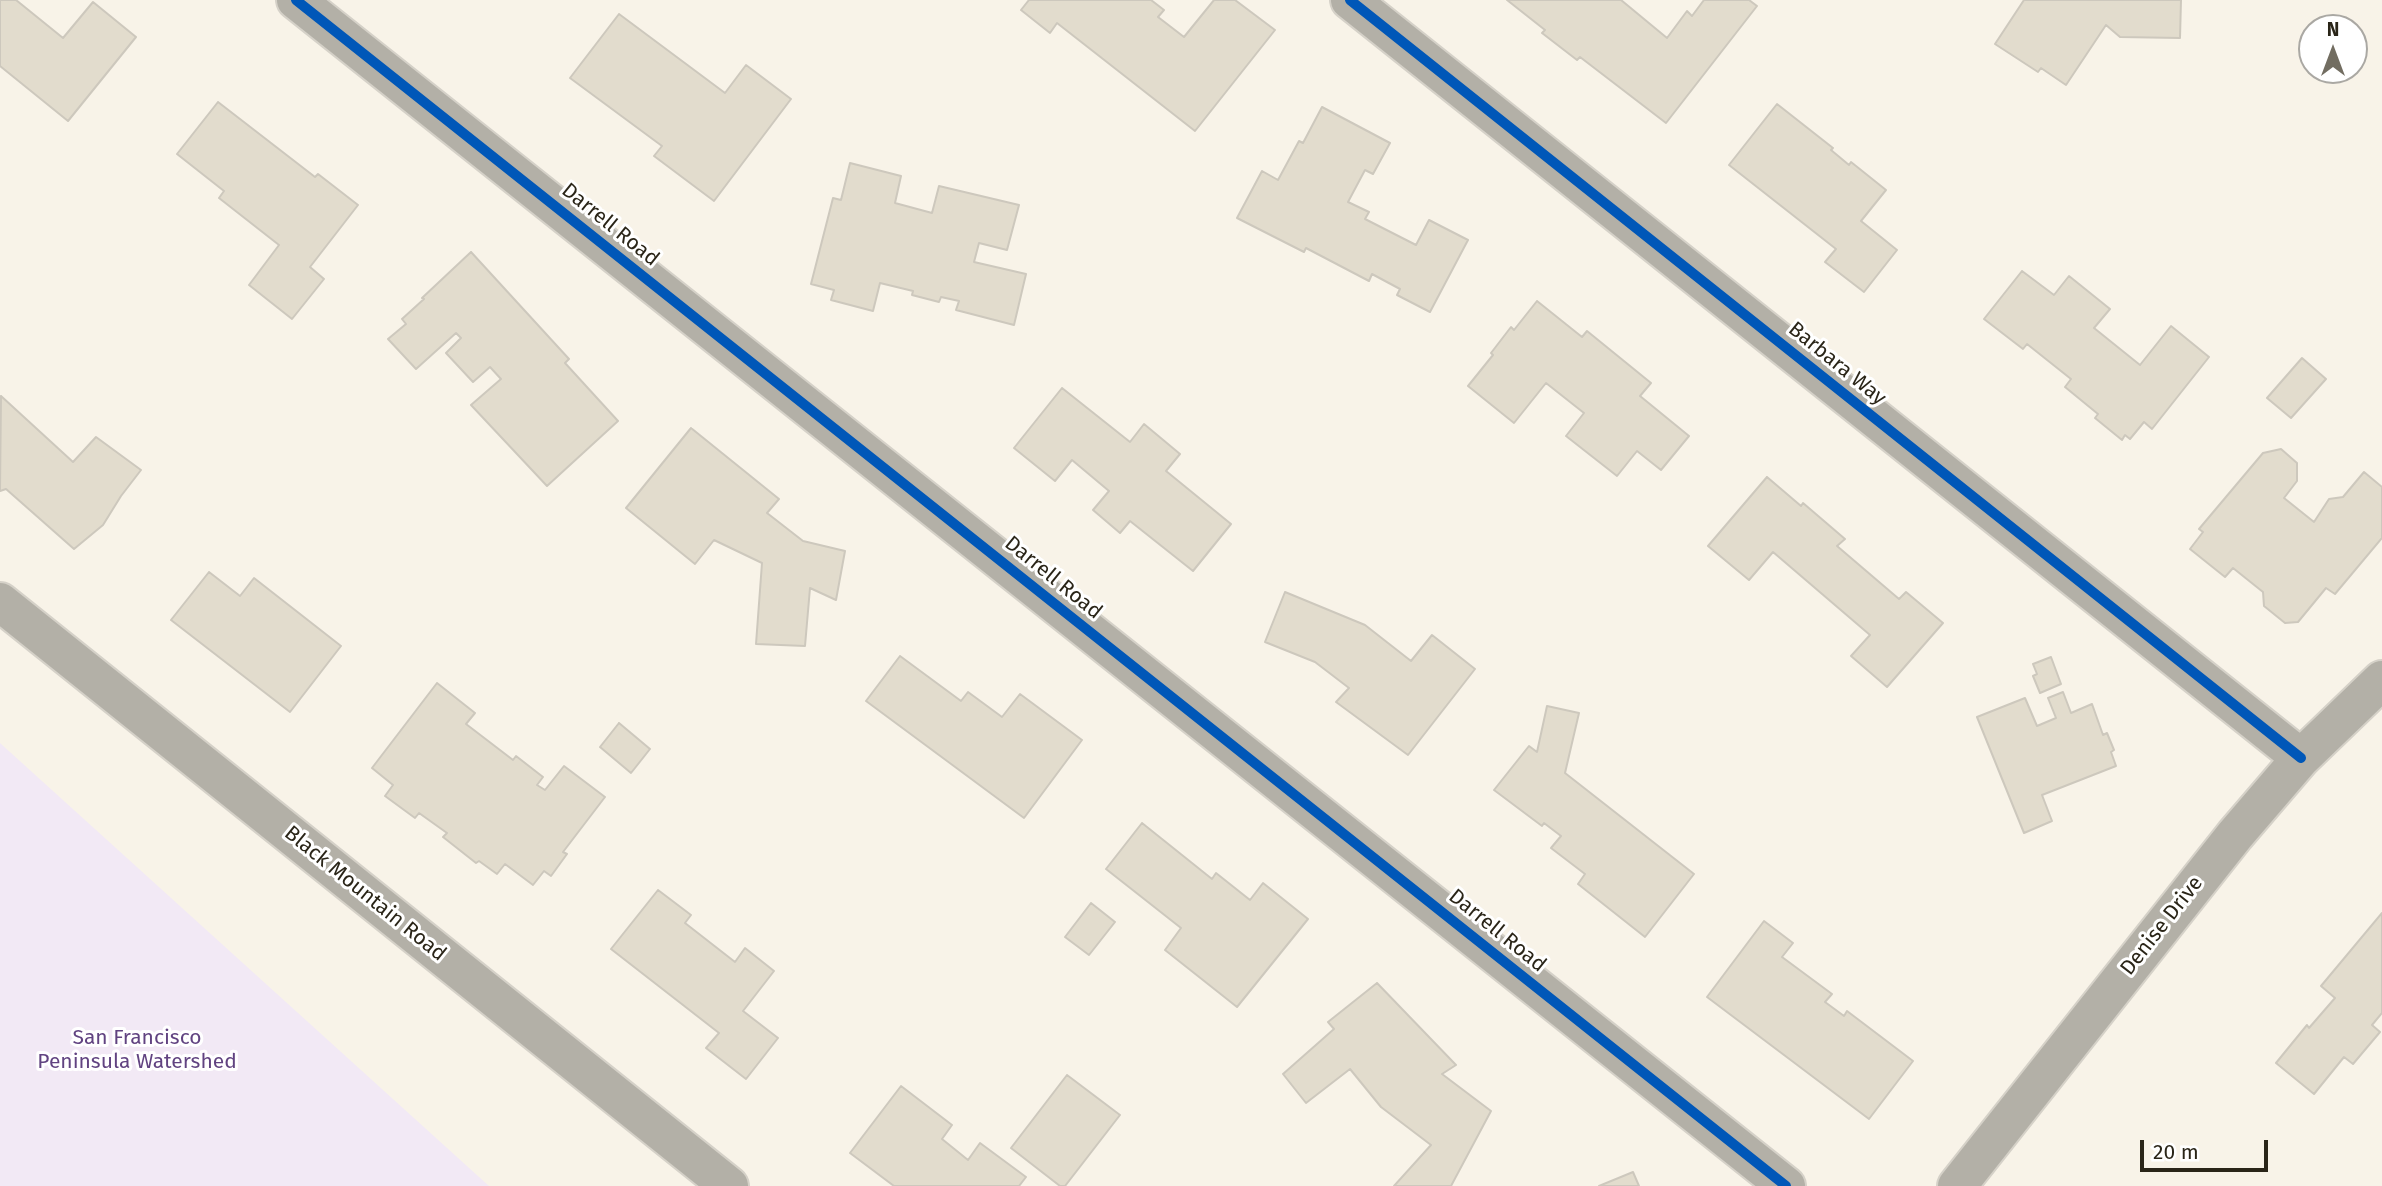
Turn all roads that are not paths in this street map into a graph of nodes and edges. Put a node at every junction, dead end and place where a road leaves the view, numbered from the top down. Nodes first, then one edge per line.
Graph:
1 (296, 0) edge
2 (1350, 0) edge
3 (0, 603) edge
4 (2382, 680) edge
5 (2301, 758) junction
6 (729, 1186) edge
7 (1786, 1186) edge
8 (1957, 1186) edge

1 - 7 street, Darrell Road
2 - 5 street, Barbara Way
3 - 6 street, Black Mountain Road
4 - 5 street, Denise Drive
5 - 8 street, Denise Drive

